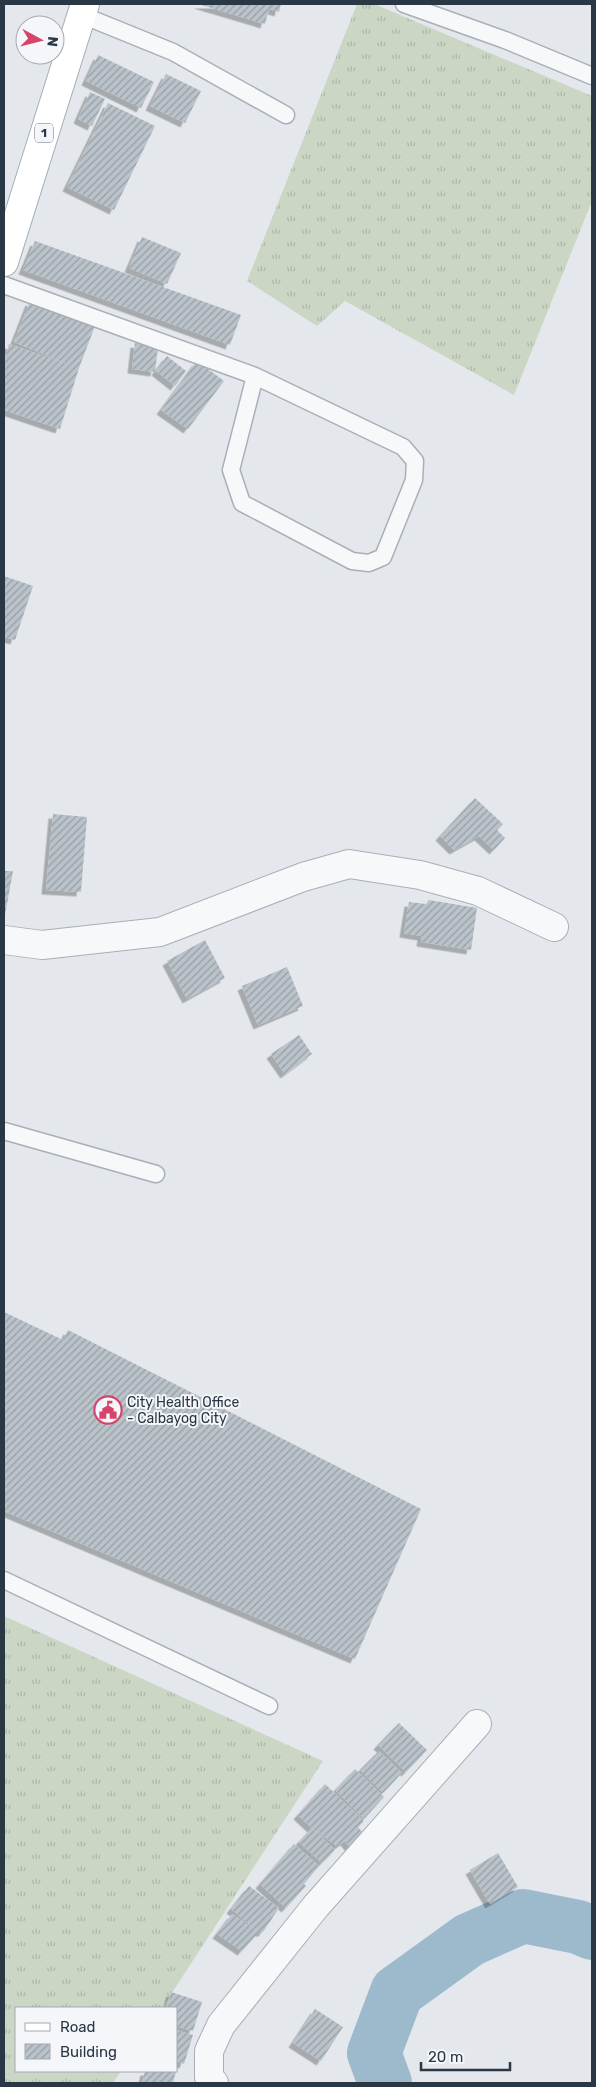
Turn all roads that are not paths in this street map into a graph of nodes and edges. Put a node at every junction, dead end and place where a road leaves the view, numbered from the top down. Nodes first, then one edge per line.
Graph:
1 (404, 4) edge
2 (83, 9) edge
3 (592, 76) edge
4 (286, 114) dead end
5 (4, 262) edge
6 (4, 285) edge
7 (255, 376) junction
8 (554, 927) dead end
9 (4, 940) edge
10 (4, 1131) edge
11 (156, 1174) dead end
12 (4, 1580) edge
13 (269, 1706) dead end
14 (477, 1724) dead end
15 (214, 2083) edge

1 - 3 lane
2 - 4 lane
2 - 5 main road, 1
6 - 7 lane
7 - 7 lane
8 - 9 street
10 - 11 lane
12 - 13 lane
14 - 15 street

